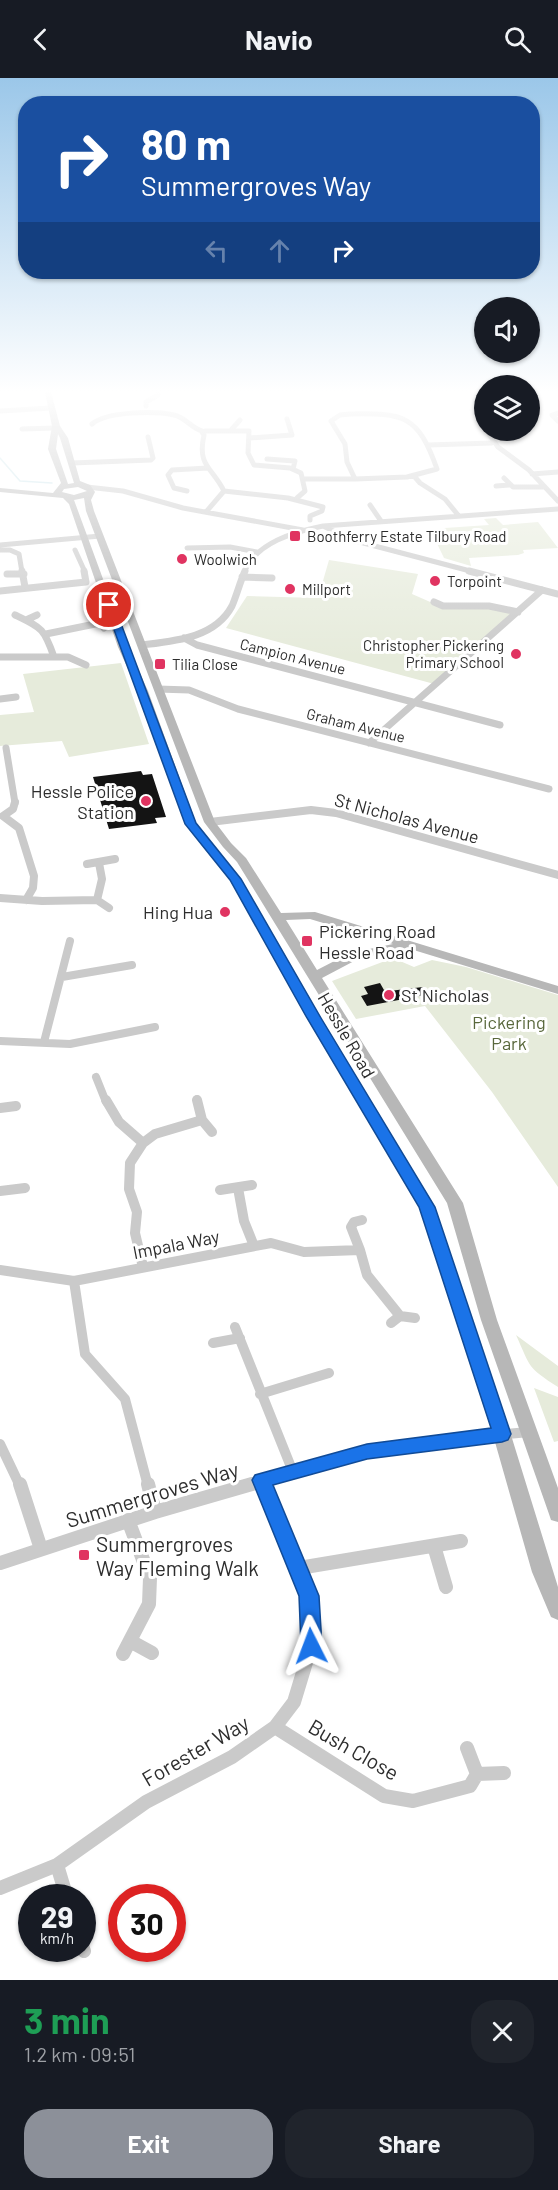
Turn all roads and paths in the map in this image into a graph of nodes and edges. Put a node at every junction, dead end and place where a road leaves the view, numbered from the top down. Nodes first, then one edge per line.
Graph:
1 (64, 481) edge
2 (77, 481) edge
3 (171, 481) edge
4 (220, 481) edge
5 (303, 481) edge
6 (418, 481) edge
7 (506, 481) edge
8 (538, 481) edge
9 (509, 484) junction
10 (496, 486) dead end
11 (544, 487) junction
12 (88, 489) junction
13 (0, 490) edge
14 (187, 491) dead end
15 (224, 491) junction
16 (63, 492) junction
17 (297, 498) junction
18 (558, 501) edge
19 (370, 505) dead end
20 (183, 508) junction
21 (558, 509) edge
22 (206, 512) junction
23 (173, 513) dead end
24 (458, 515) junction
25 (310, 520) dead end
26 (381, 521) junction
27 (323, 526) junction
28 (305, 530) junction
29 (93, 536) junction
30 (0, 544) edge
31 (188, 548) dead end
32 (0, 550) edge
33 (75, 550) dead end
34 (256, 552) junction
35 (78, 557) junction
36 (70, 558) dead end
37 (7, 574) dead end
38 (24, 574) junction
39 (242, 577) junction
40 (272, 578) dead end
41 (25, 587) junction
42 (542, 590) junction
43 (0, 591) edge
44 (558, 594) edge
45 (3, 602) dead end
46 (434, 602) dead end
47 (518, 612) junction
48 (99, 614) dead end
49 (15, 615) dead end
50 (37, 615) dead end
51 (26, 620) junction
52 (46, 634) junction
53 (184, 638) junction
54 (142, 645) junction
55 (0, 657) edge
56 (54, 657) junction
57 (86, 665) dead end
58 (158, 689) junction
59 (16, 697) dead end
60 (0, 699) edge
61 (414, 701) junction
62 (500, 725) dead end
63 (369, 743) junction
64 (5, 753) edge
65 (549, 789) dead end
66 (2, 816) edge
67 (210, 822) junction
68 (115, 860) dead end
69 (99, 863) junction
70 (87, 864) dead end
71 (558, 875) edge
72 (0, 898) edge
73 (26, 900) junction
74 (98, 900) junction
75 (109, 908) dead end
76 (277, 917) junction
77 (70, 941) dead end
78 (404, 945) junction
79 (132, 964) dead end
80 (62, 977) junction
81 (314, 977) junction
82 (558, 990) edge
83 (155, 1027) dead end
84 (0, 1041) edge
85 (44, 1042) junction
86 (96, 1077) dead end
87 (197, 1099) dead end
88 (16, 1106) dead end
89 (0, 1108) edge
90 (202, 1120) junction
91 (212, 1132) dead end
92 (143, 1143) junction
93 (252, 1185) dead end
94 (25, 1188) dead end
95 (238, 1188) junction
96 (220, 1190) dead end
97 (0, 1191) edge
98 (362, 1220) dead end
99 (254, 1246) junction
100 (360, 1250) junction
101 (143, 1267) junction
102 (0, 1270) edge
103 (74, 1281) junction
104 (415, 1318) dead end
105 (489, 1320) junction
106 (465, 1322) junction
107 (234, 1327) dead end
108 (240, 1338) junction
109 (213, 1342) dead end
110 (328, 1373) dead end
111 (260, 1394) junction
112 (529, 1432) junction
113 (502, 1434) junction
114 (0, 1444) edge
115 (292, 1472) junction
116 (262, 1480) junction
117 (155, 1512) junction
118 (558, 1514) edge
119 (128, 1520) junction
120 (461, 1541) dead end
121 (434, 1546) junction
122 (41, 1549) junction
123 (0, 1563) edge
124 (299, 1568) junction
125 (446, 1587) dead end
126 (558, 1611) edge
127 (152, 1653) dead end
128 (274, 1727) junction
129 (466, 1748) dead end
130 (504, 1773) dead end
131 (477, 1774) junction
132 (57, 1865) junction
133 (63, 1884) edge
134 (0, 1888) edge

1 - 16 street, Hessle Road
2 - 12 street, Hessle Road
3 - 14 street
4 - 15 street
5 - 17 street
6 - 24 street
7 - 9 street
8 - 11 street
9 - 10 street
9 - 11 street
11 - 18 street
12 - 16 street
12 - 20 street
12 - 29 street, Hessle Road
13 - 16 street
15 - 17 street
15 - 22 street
16 - 29 street, Hessle Road
17 - 25 street
19 - 26 street
20 - 22 street
20 - 23 street
21 - 24 street
22 - 28 street
24 - 26 street
26 - 27 street
27 - 28 street
27 - 42 street
28 - 34 street
29 - 30 street
29 - 54 street, Hessle Road
29 - 106 street, Hessle Road
31 - 34 street
32 - 38 street
33 - 35 street
34 - 39 street
35 - 36 street
35 - 41 street
37 - 38 street
38 - 41 street
39 - 40 street
39 - 53 street
41 - 43 street
42 - 44 street
42 - 47 street
43 - 45 street
46 - 47 street
47 - 61 street
48 - 52 street
49 - 51 street
50 - 51 street
51 - 52 street
52 - 56 street
53 - 54 street
53 - 61 street, Campion Avenue
54 - 58 street, Hessle Road
55 - 56 street
56 - 57 street
58 - 63 street, Graham Avenue
58 - 67 street, Hessle Road
59 - 60 street
61 - 62 street, Campion Avenue
61 - 63 street
63 - 65 street, Graham Avenue
64 - 66 street
66 - 73 street
67 - 71 street, St Nicholas Avenue
67 - 76 street, Hessle Road
68 - 69 street
69 - 70 street
69 - 74 street
72 - 73 street
73 - 74 street
74 - 75 street
76 - 78 street
76 - 81 street, Hessle Road
77 - 80 street
78 - 81 street
78 - 82 street
79 - 80 street
80 - 85 street
81 - 105 street, Hessle Road
83 - 85 street
84 - 85 street
86 - 92 street
87 - 90 street
88 - 89 street
90 - 91 street
90 - 92 street
92 - 101 street
93 - 95 street
94 - 97 street
95 - 96 street
95 - 99 street
98 - 100 street
99 - 100 street, Impala Way
99 - 101 street, Impala Way
100 - 104 street
101 - 103 street, Impala Way
102 - 103 street, Impala Way
103 - 117 street
105 - 106 street
105 - 112 street, Hessle Road
106 - 113 street, Hessle Road
107 - 108 street
108 - 109 street
108 - 111 street
110 - 111 street
111 - 115 street
112 - 113 street, Summergroves Way
112 - 118 street, Hessle Road
113 - 115 street, Summergroves Way
113 - 126 street, Hessle Road
114 - 122 street
115 - 116 street, Summergroves Way
116 - 117 street, Summergroves Way
116 - 124 street, Forester Way
117 - 119 street, Summergroves Way
119 - 122 street, Summergroves Way
119 - 127 street
120 - 121 street
121 - 124 street
121 - 125 street
122 - 123 street, Summergroves Way
124 - 128 street, Forester Way
128 - 131 street, Bush Close
128 - 132 street, Forester Way
129 - 131 street
130 - 131 street
132 - 133 street
132 - 134 street, Forester Way

